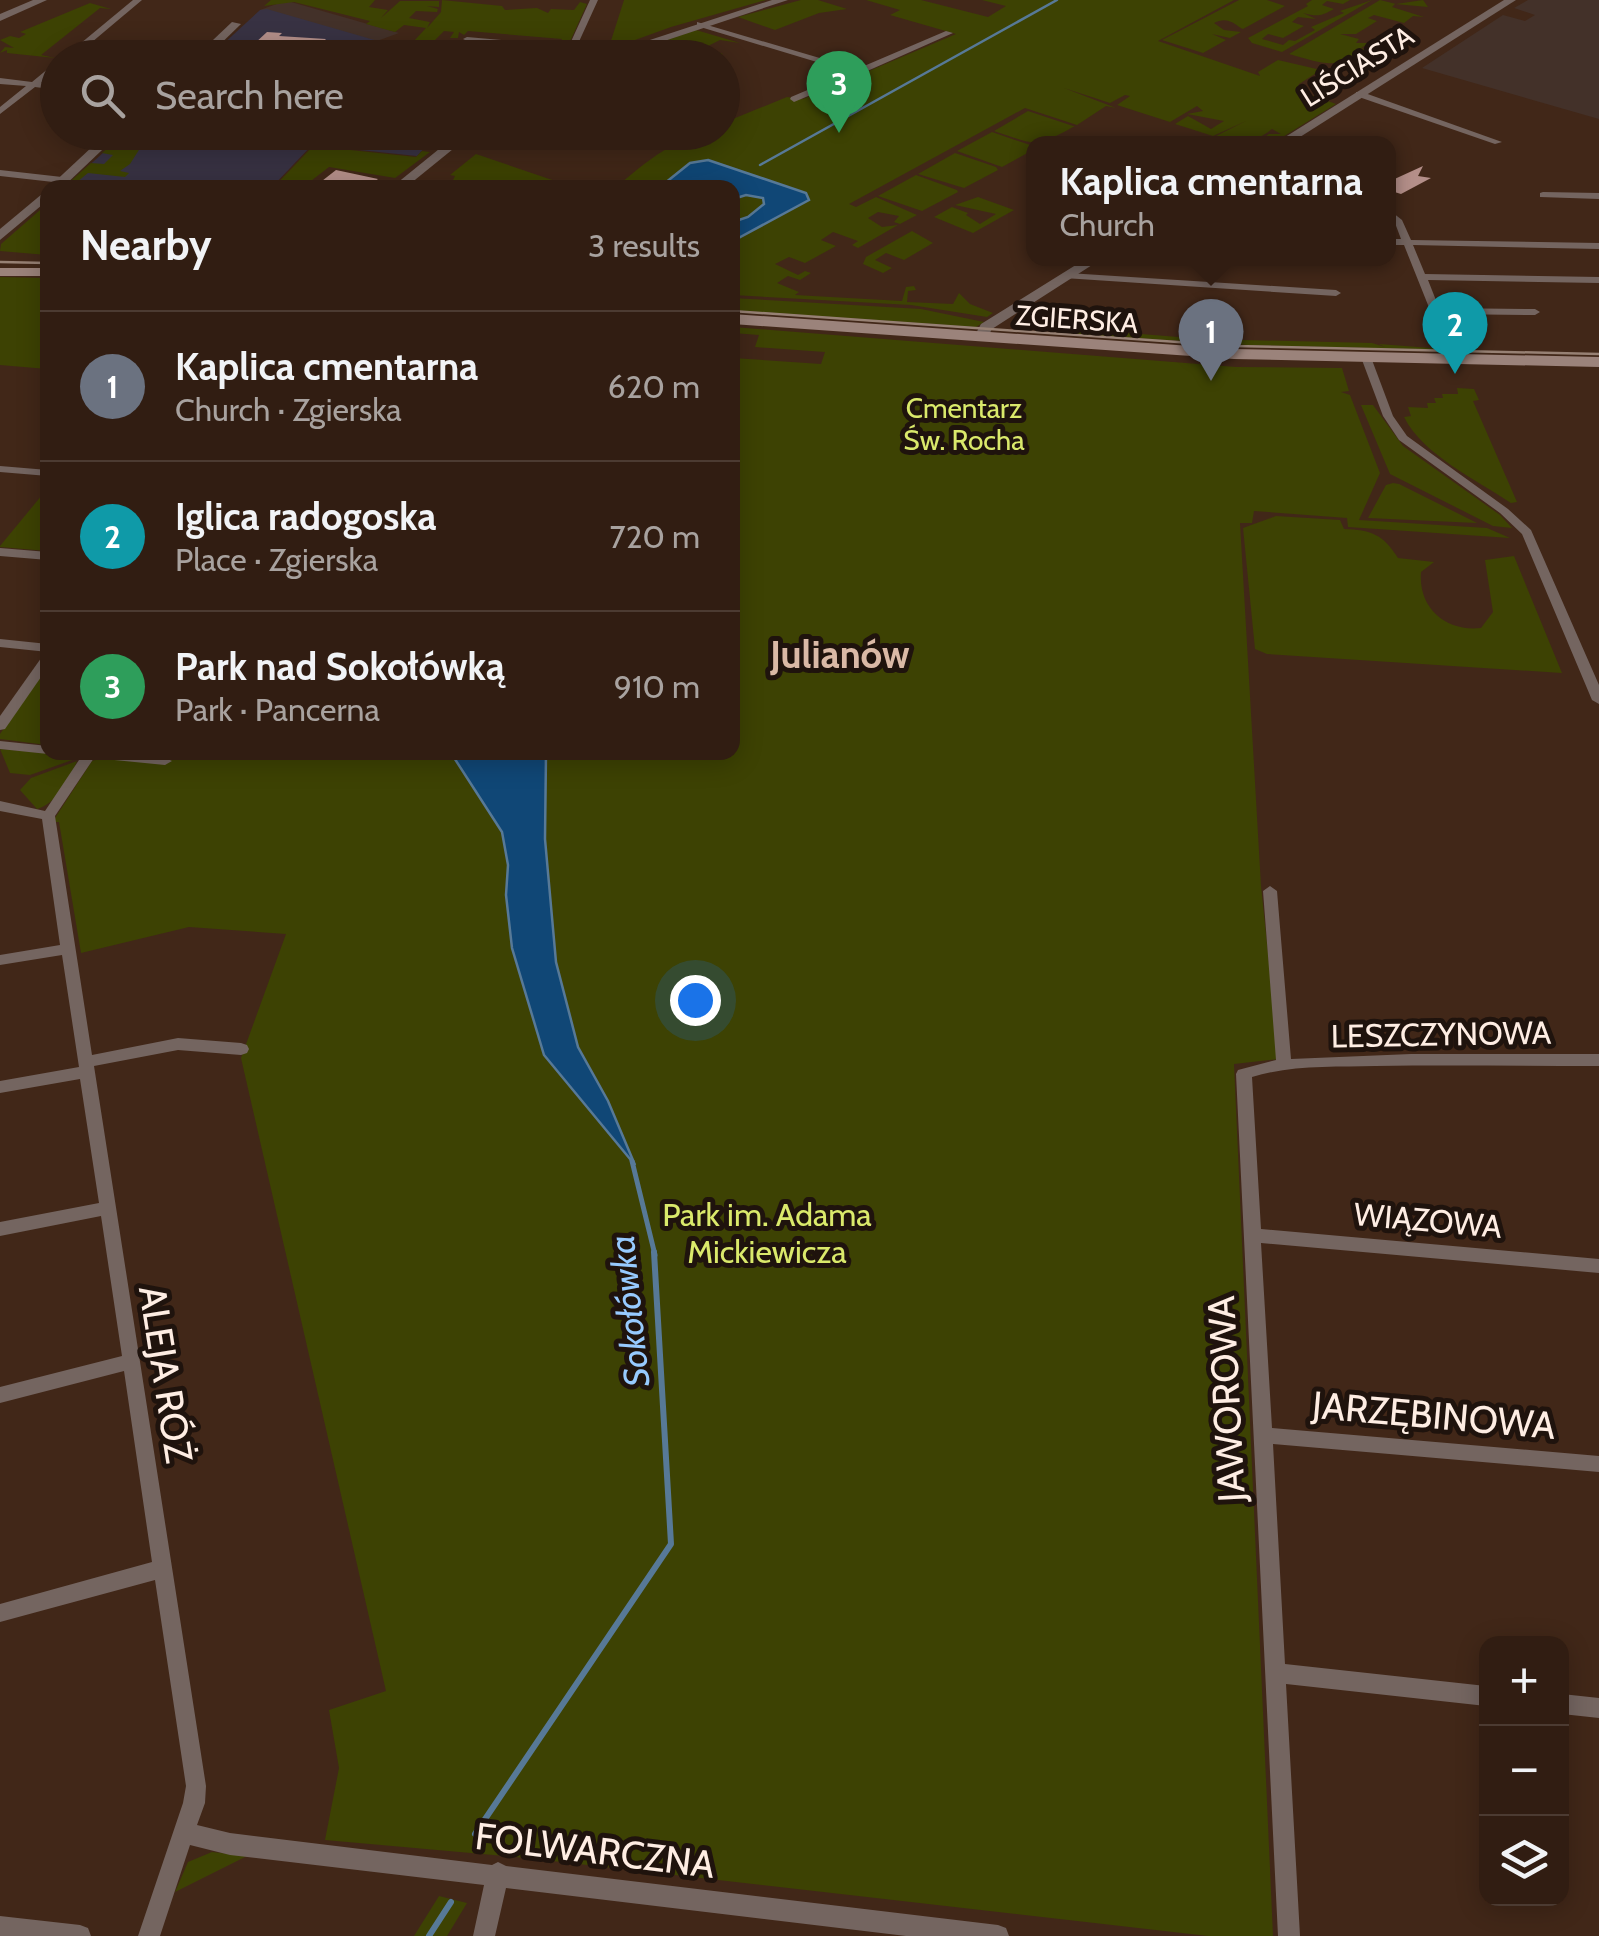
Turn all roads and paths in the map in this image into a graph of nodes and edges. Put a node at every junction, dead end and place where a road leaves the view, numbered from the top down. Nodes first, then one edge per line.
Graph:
1 (42, 0) edge
2 (138, 0) edge
3 (576, 0) edge
4 (784, 0) edge
5 (1510, 0) edge
6 (594, 1) edge
7 (3, 15) edge
8 (236, 24) dead end
9 (700, 24) junction
10 (949, 33) dead end
11 (467, 39) dead end
12 (88, 40) edge
13 (219, 40) edge
14 (474, 40) edge
15 (577, 40) edge
16 (653, 40) edge
17 (862, 73) junction
18 (40, 79) edge
19 (0, 81) edge
20 (33, 85) junction
21 (40, 86) edge
22 (1359, 94) junction
23 (794, 99) dead end
24 (0, 112) edge
25 (1293, 136) edge
26 (1494, 144) dead end
27 (95, 150) edge
28 (446, 150) edge
29 (0, 173) edge
30 (62, 180) edge
31 (408, 180) edge
32 (40, 181) edge
33 (1543, 195) dead end
34 (1599, 196) edge
35 (40, 200) edge
36 (1396, 218) edge
37 (0, 236) edge
38 (1396, 242) edge
39 (1408, 242) junction
40 (1599, 246) edge
41 (1084, 266) edge
42 (3, 272) edge
43 (40, 272) edge
44 (1068, 276) junction
45 (1422, 277) junction
46 (1599, 280) edge
47 (1336, 293) dead end
48 (1435, 312) junction
49 (1535, 312) dead end
50 (740, 320) edge
51 (981, 337) junction
52 (1448, 343) dead end
53 (1367, 360) junction
54 (1599, 362) edge
55 (0, 469) edge
56 (40, 473) edge
57 (0, 552) edge
58 (40, 555) edge
59 (0, 642) edge
60 (40, 647) edge
61 (40, 668) edge
62 (1599, 700) edge
63 (0, 726) edge
64 (0, 745) edge
65 (40, 749) edge
66 (79, 760) edge
67 (154, 760) edge
68 (164, 761) dead end
69 (0, 806) edge
70 (48, 816) junction
71 (1270, 891) dead end
72 (66, 949) junction
73 (0, 960) edge
74 (241, 1049) dead end
75 (1599, 1060) edge
76 (1284, 1064) junction
77 (86, 1067) junction
78 (0, 1087) edge
79 (108, 1208) junction
80 (0, 1229) edge
81 (1252, 1235) junction
82 (1599, 1266) edge
83 (131, 1361) junction
84 (0, 1395) edge
85 (1264, 1435) junction
86 (1599, 1464) edge
87 (164, 1568) junction
88 (0, 1613) edge
89 (1275, 1673) junction
90 (1479, 1695) edge
91 (1569, 1705) edge
92 (1599, 1708) edge
93 (184, 1833) junction
94 (498, 1873) junction
95 (0, 1927) edge
96 (80, 1936) edge
97 (149, 1936) edge
98 (484, 1936) edge
99 (998, 1936) edge
100 (1289, 1936) edge

1 - 7 street
2 - 12 street
3 - 6 street
4 - 9 street
5 - 22 street, LIŚCIASTA
6 - 15 street
8 - 13 street
9 - 16 street
9 - 17 street
10 - 17 street
11 - 14 street
17 - 23 street
18 - 20 street
19 - 20 street
20 - 21 street
20 - 24 street
22 - 25 street, LIŚCIASTA
22 - 26 street
27 - 30 street
28 - 31 street
29 - 32 street
33 - 34 street
35 - 37 street
36 - 39 street
38 - 39 street
39 - 40 street
39 - 45 street
41 - 44 street
42 - 43 main road
44 - 47 street
44 - 51 street
45 - 46 street
45 - 48 street
48 - 49 street
48 - 52 street
50 - 51 main road, ZGIERSKA
51 - 53 main road, ZGIERSKA
53 - 54 main road, ZGIERSKA
53 - 62 street
55 - 56 street
57 - 58 street
59 - 60 street
61 - 63 street
64 - 65 street
66 - 70 street
67 - 68 street
69 - 70 street
70 - 72 street, ALEJA RÓŻ
71 - 76 street
72 - 73 street
72 - 77 street, ALEJA RÓŻ
74 - 77 street
75 - 76 street, LESZCZYNOWA
76 - 81 street, JAWOROWA
77 - 78 street
77 - 79 street, ALEJA RÓŻ
79 - 80 street
79 - 83 street, ALEJA RÓŻ
81 - 82 street, WIĄZOWA
81 - 85 street, JAWOROWA
83 - 84 street
83 - 87 street, ALEJA RÓŻ
85 - 86 street, JARZĘBINOWA
85 - 89 street, JAWOROWA
87 - 88 street
87 - 93 street, ALEJA RÓŻ
89 - 90 street
89 - 100 street, JAWOROWA
91 - 92 street
93 - 94 street, FOLWARCZNA
93 - 97 street, ALEJA RÓŻ
94 - 98 street
94 - 99 street, FOLWARCZNA
95 - 96 street

